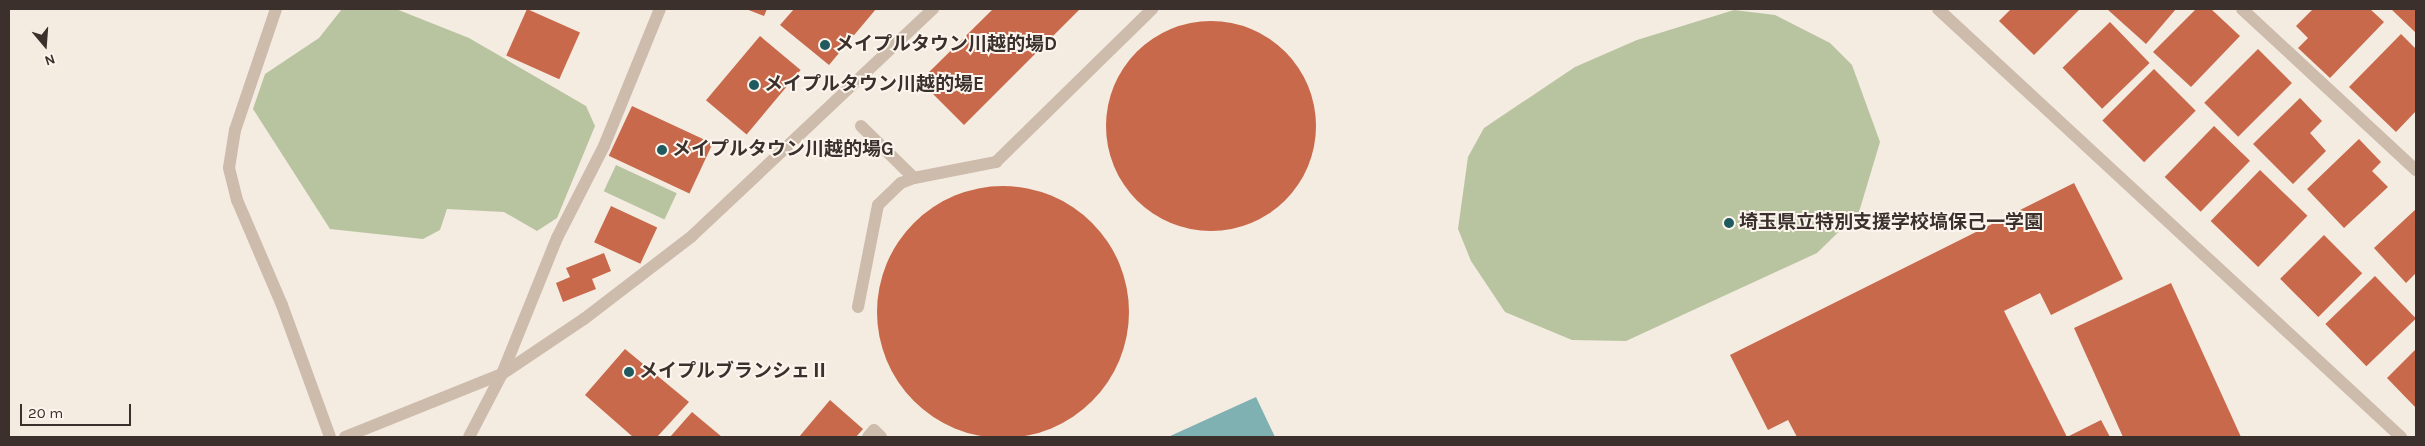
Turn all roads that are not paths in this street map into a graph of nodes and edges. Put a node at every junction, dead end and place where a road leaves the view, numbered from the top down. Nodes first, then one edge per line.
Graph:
1 (276, 9) edge
2 (660, 9) edge
3 (933, 9) edge
4 (1152, 9) edge
5 (2242, 9) edge
6 (1943, 10) edge
7 (860, 126) dead end
8 (2416, 170) edge
9 (914, 178) junction
10 (858, 307) dead end
11 (502, 374) junction
12 (330, 437) edge
13 (345, 437) edge
14 (469, 437) edge
15 (868, 437) edge
16 (882, 437) edge
17 (2401, 437) edge

1 - 12 street
2 - 11 street
3 - 11 street
4 - 9 street
5 - 8 street
6 - 17 street
7 - 9 street
9 - 10 street
11 - 13 street
11 - 14 street
15 - 16 street

